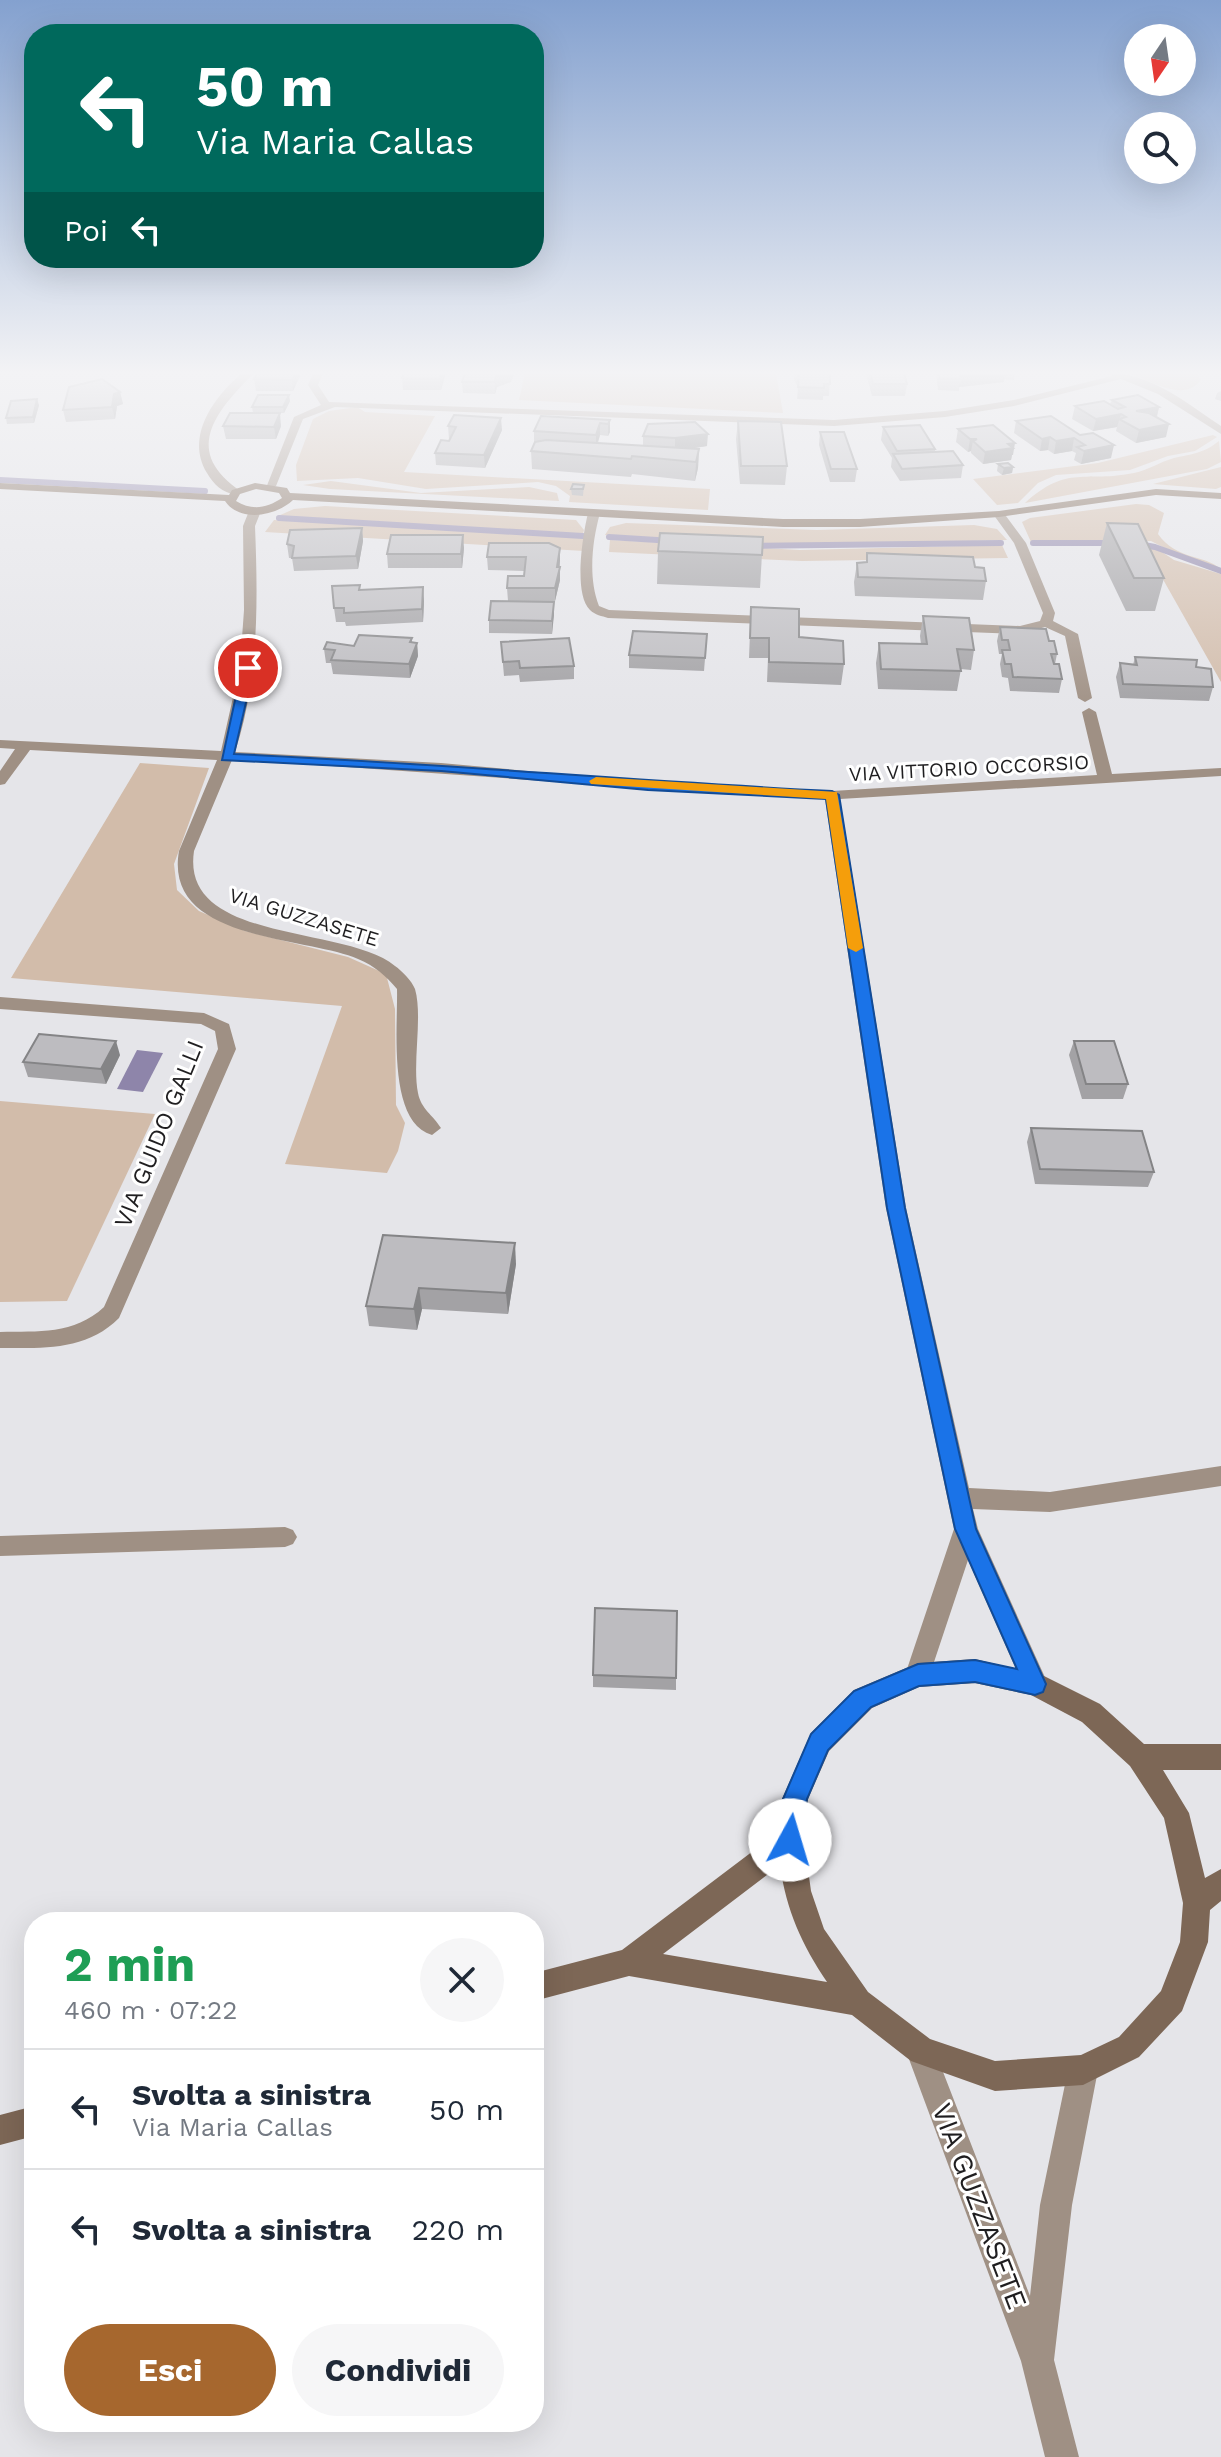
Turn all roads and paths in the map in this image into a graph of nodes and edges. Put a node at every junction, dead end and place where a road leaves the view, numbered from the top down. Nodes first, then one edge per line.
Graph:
1 (43, 488) edge
2 (223, 488) edge
3 (263, 488) edge
4 (275, 488) edge
5 (233, 495) junction
6 (289, 496) junction
7 (1221, 496) edge
8 (255, 511) junction
9 (594, 513) junction
10 (999, 514) junction
11 (1046, 623) junction
12 (0, 744) edge
13 (25, 746) junction
14 (226, 757) junction
15 (1221, 772) edge
16 (0, 781) edge
17 (1106, 781) junction
18 (832, 795) junction
19 (0, 1003) edge
20 (432, 1128) dead end
21 (0, 1340) edge
22 (1221, 1476) edge
23 (960, 1498) junction
24 (966, 1529) junction
25 (285, 1537) dead end
26 (0, 1546) edge
27 (918, 1675) junction
28 (1035, 1684) junction
29 (1139, 1757) junction
30 (1221, 1757) edge
31 (790, 1840) junction
32 (1221, 1883) edge
33 (1197, 1903) junction
34 (629, 1962) junction
35 (544, 1984) edge
36 (858, 2002) junction
37 (921, 2051) junction
38 (1083, 2070) junction
39 (24, 2124) edge
40 (0, 2130) edge
41 (1038, 2361) junction
42 (1062, 2457) edge

1 - 5 street
2 - 5 street
3 - 5 street
4 - 6 street
5 - 8 street
6 - 8 street
6 - 9 street
7 - 10 street
8 - 14 street, VIA GUZZASETE
9 - 10 street
9 - 11 street
10 - 11 street
11 - 17 street
12 - 13 street, VIA VITTORIO OCCORSIO
13 - 14 street, VIA VITTORIO OCCORSIO
13 - 16 street
14 - 18 street, VIA VITTORIO OCCORSIO
14 - 20 street, VIA GUZZASETE
15 - 17 street, VIA VITTORIO OCCORSIO
17 - 18 street, VIA VITTORIO OCCORSIO
18 - 23 street
19 - 21 street, VIA GUIDO GALLI
22 - 23 street
23 - 24 street
24 - 27 street
24 - 28 street
25 - 26 street
27 - 28 street
27 - 31 street
28 - 29 street
29 - 30 street
29 - 33 street
31 - 34 street
31 - 36 street
32 - 33 street
33 - 38 street
34 - 35 street
34 - 36 street
36 - 37 street
37 - 38 street
37 - 41 street, VIA GUZZASETE
38 - 41 street, VIA GUZZASETE
39 - 40 street
41 - 42 street, VIA GUZZASETE

